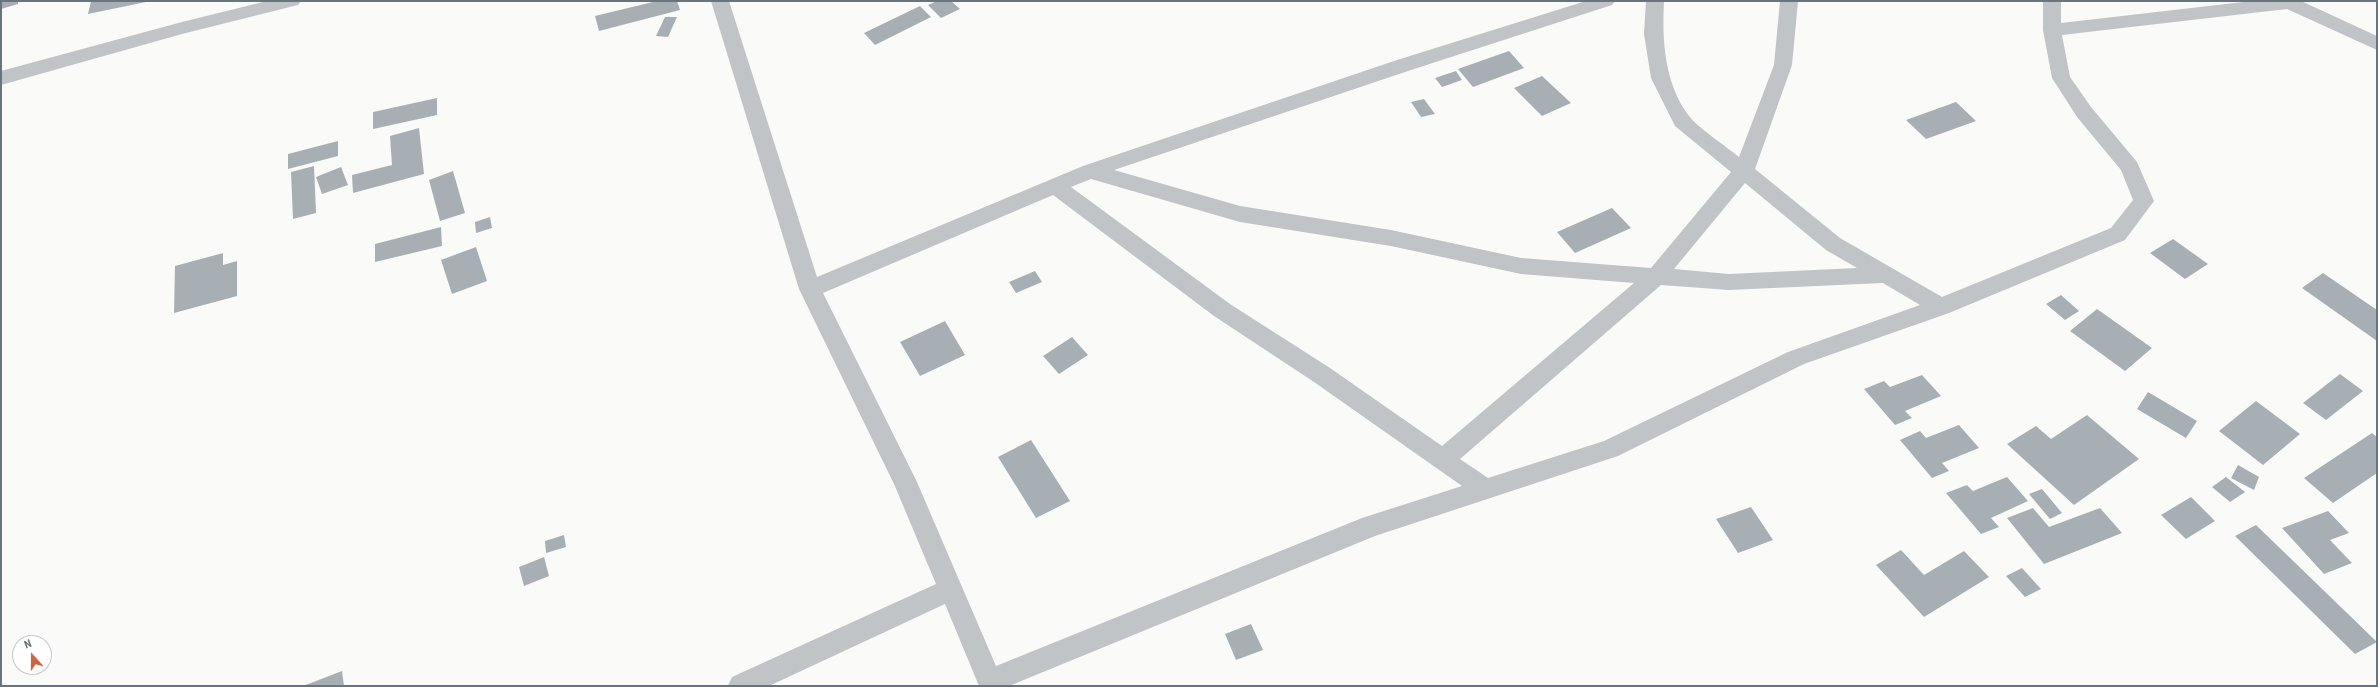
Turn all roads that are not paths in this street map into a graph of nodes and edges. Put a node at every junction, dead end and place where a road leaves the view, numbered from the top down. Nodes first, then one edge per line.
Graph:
1 (292, 1) edge
2 (720, 1) edge
3 (1606, 1) edge
4 (1655, 1) edge
5 (1789, 1) edge
6 (2052, 1) edge
7 (2287, 2) edge
8 (2052, 30) junction
9 (2377, 44) edge
10 (1, 78) edge
11 (1090, 171) junction
12 (1744, 171) junction
13 (1054, 185) junction
14 (1886, 275) junction
15 (1655, 278) junction
16 (810, 289) junction
17 (1941, 307) junction
18 (1442, 460) junction
19 (1485, 489) junction
20 (951, 589) junction
21 (991, 683) edge
22 (741, 686) edge

1 - 10 street
2 - 16 street
3 - 11 street
4 - 12 street
5 - 12 street
6 - 8 street
7 - 8 street
7 - 9 street
8 - 17 street
11 - 13 street
11 - 15 street
12 - 14 street
12 - 15 street
13 - 16 street
13 - 18 street
14 - 15 street
14 - 17 street
15 - 18 street
16 - 20 street
17 - 19 street
18 - 19 street
19 - 21 street
20 - 21 street
20 - 22 street

